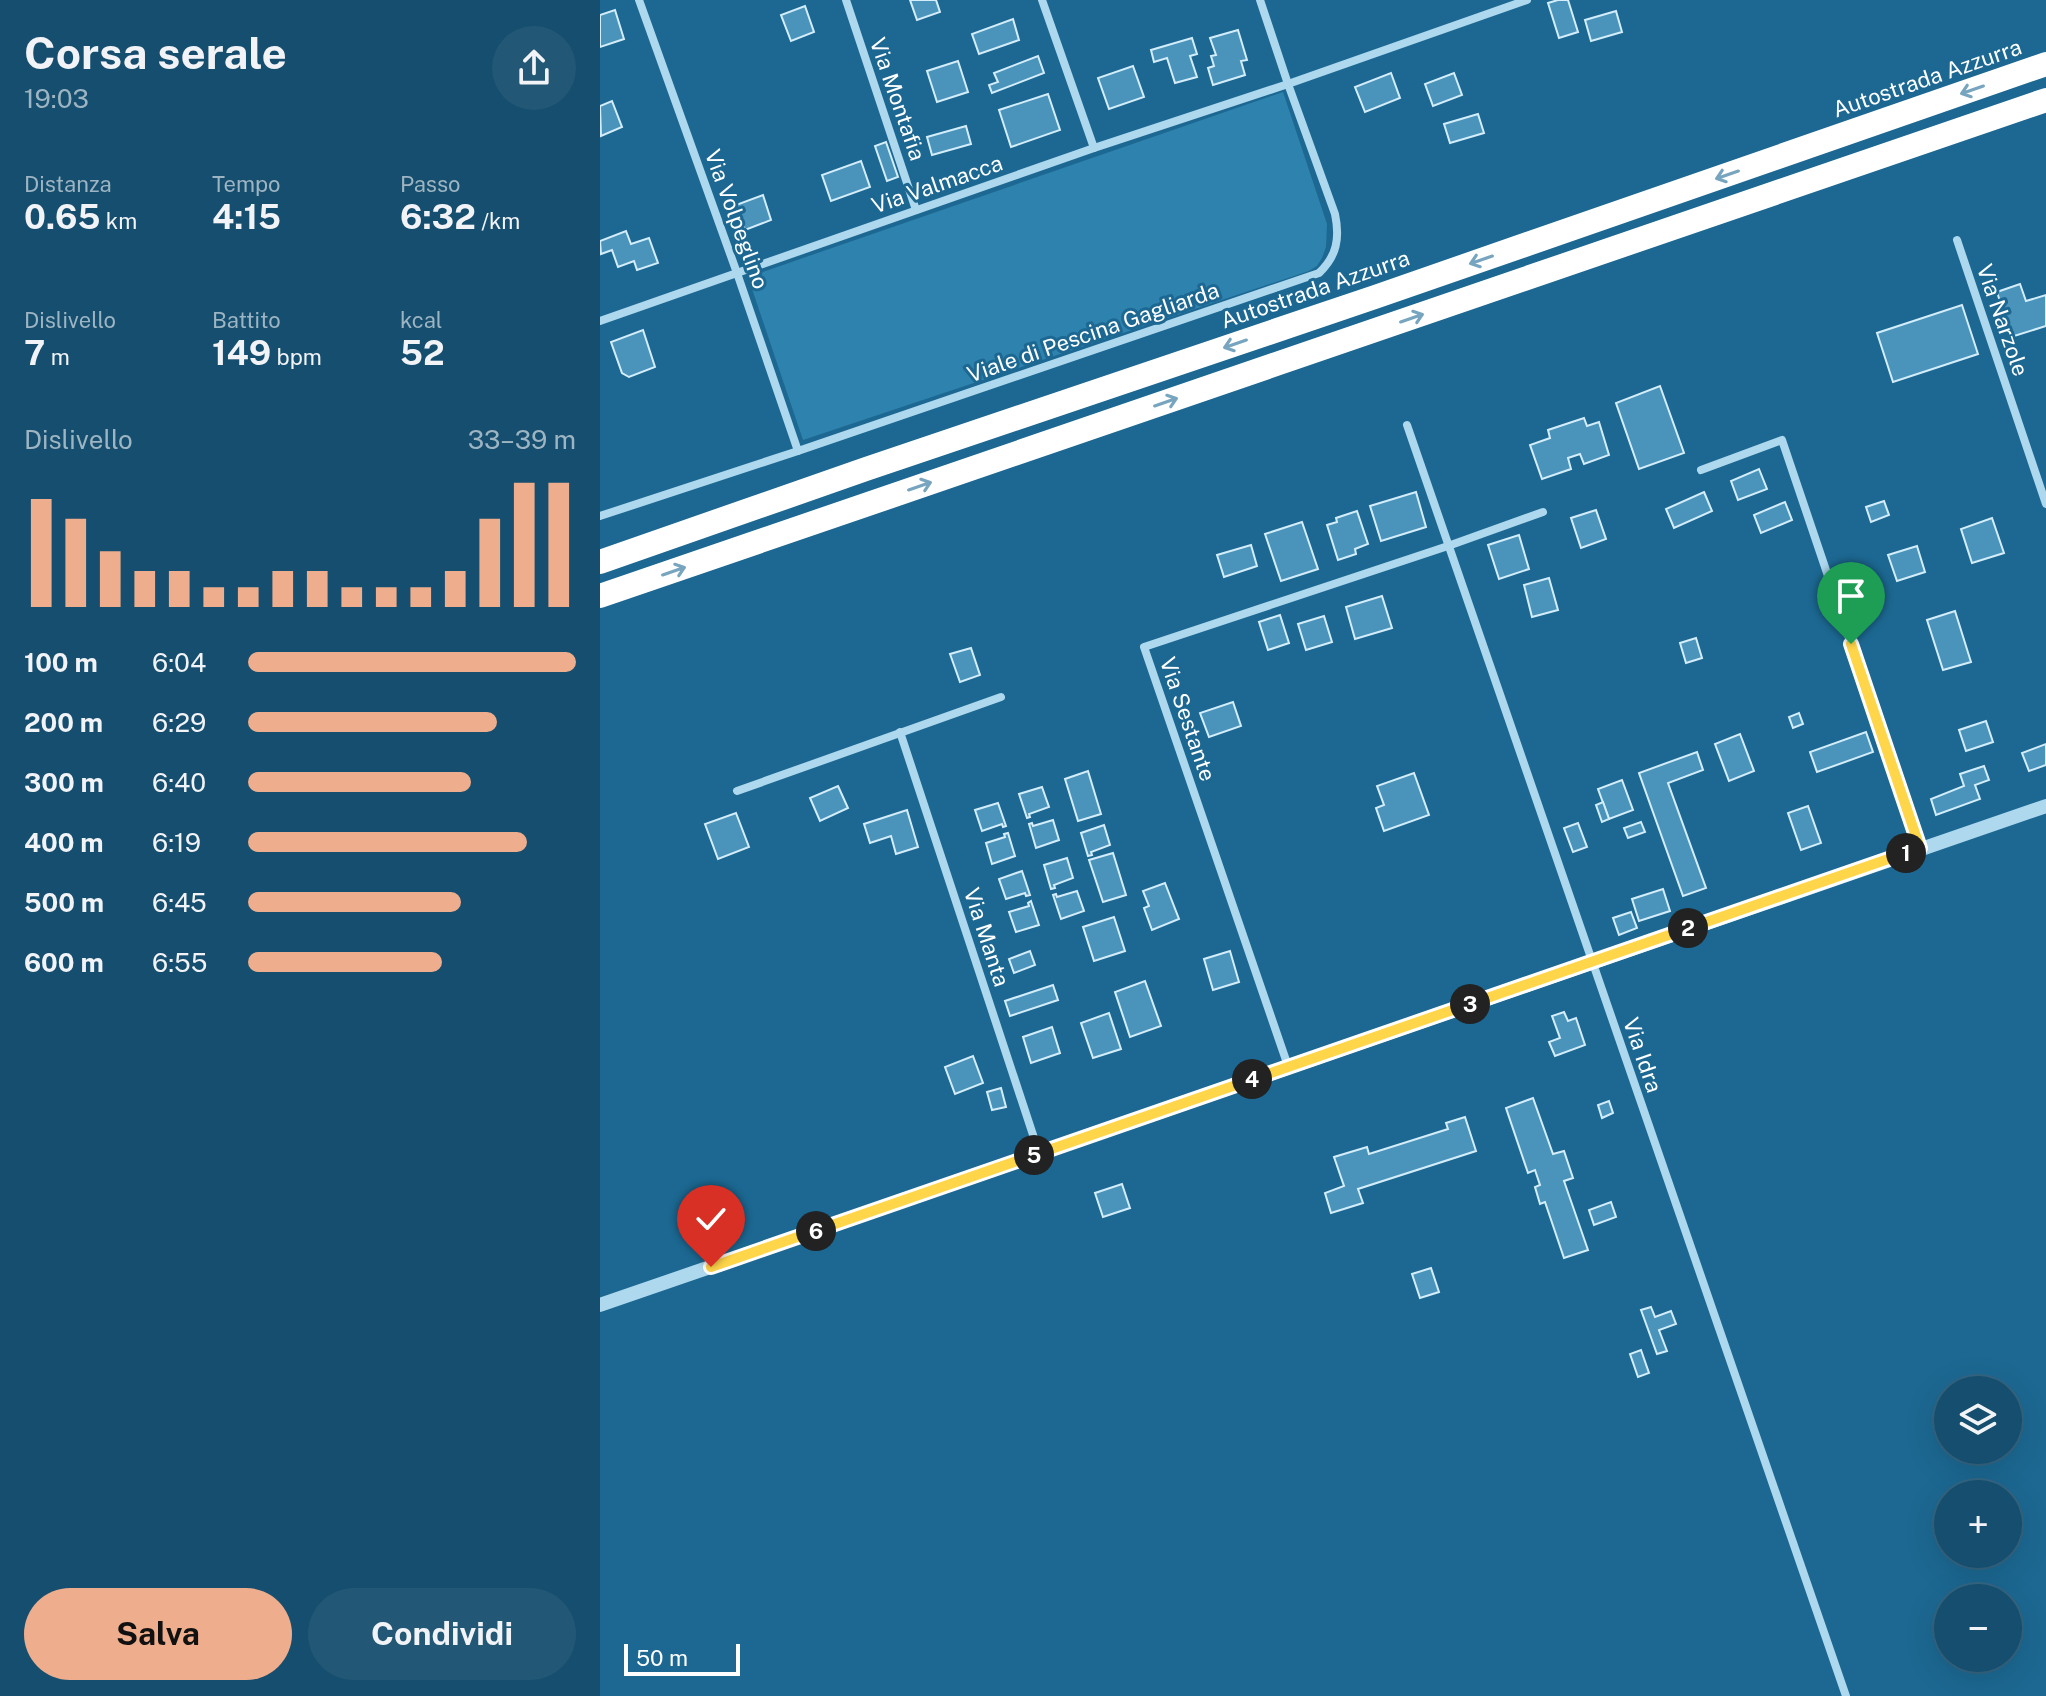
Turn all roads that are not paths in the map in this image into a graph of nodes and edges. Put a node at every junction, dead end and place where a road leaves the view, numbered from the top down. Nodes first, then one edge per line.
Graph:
1 (639, 0) edge
2 (846, 0) edge
3 (1042, 0) edge
4 (1260, 0) edge
5 (1527, 0) edge
6 (2046, 64) edge
7 (1288, 84) junction
8 (2046, 100) edge
9 (1094, 148) junction
10 (916, 210) junction
11 (1957, 240) dead end
12 (737, 273) junction
13 (600, 321) edge
14 (1407, 425) dead end
15 (798, 451) junction
16 (1701, 470) dead end
17 (2046, 504) edge
18 (1543, 512) dead end
19 (600, 516) edge
20 (1448, 546) junction
21 (600, 562) edge
22 (600, 596) edge
23 (1001, 697) dead end
24 (900, 732) junction
25 (737, 791) dead end
26 (2046, 806) edge
27 (1920, 848) junction
28 (1591, 962) junction
29 (1288, 1066) junction
30 (1039, 1153) junction
31 (600, 1305) edge
32 (1846, 1696) edge

1 - 12 street, Via Volpeglino
2 - 10 street, Via Montafia
3 - 9 street
4 - 7 street, Viale di Pescina Gagliarda
5 - 7 street, Via Valmacca
6 -> 21 highway, Autostrada Azzurra
7 - 9 street, Via Valmacca
7 - 15 street, Viale di Pescina Gagliarda
22 -> 8 highway
9 - 10 street, Via Valmacca
10 - 12 street, Via Valmacca
11 - 17 street, Via Narzole
12 - 13 street, Via Valmacca
12 - 15 street, Via Volpeglino
14 - 20 street, Via Idra
15 - 19 street, Viale di Pescina Gagliarda
16 - 27 street
18 - 20 street, Via Sestante
20 - 28 street, Via Idra
20 - 29 street, Via Sestante
23 - 24 street
24 - 25 street
24 - 30 street, Via Manta
26 - 27 street
27 - 28 street
28 - 29 street
28 - 32 street, Via Idra
29 - 30 street
30 - 31 street

